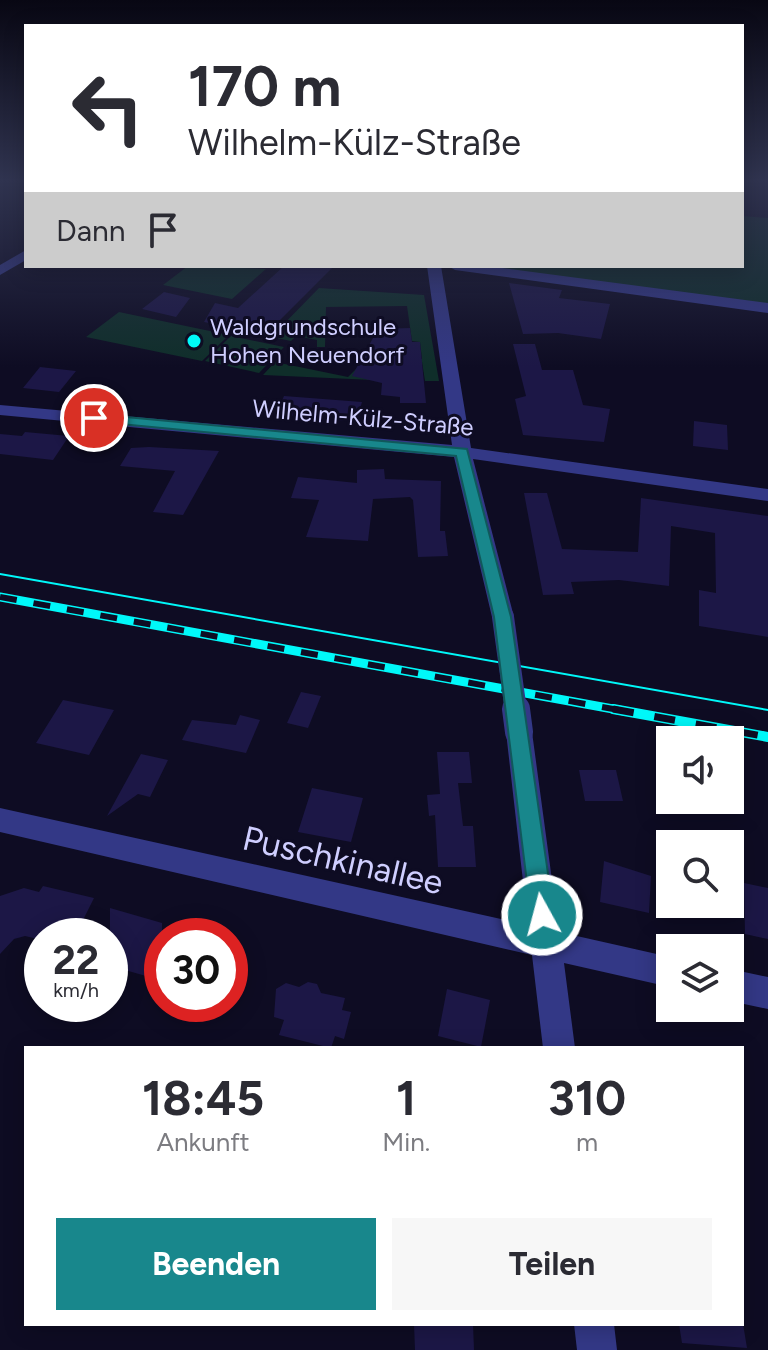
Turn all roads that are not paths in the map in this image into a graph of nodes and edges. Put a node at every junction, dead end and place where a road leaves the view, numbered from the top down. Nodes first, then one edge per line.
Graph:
1 (24, 255) edge
2 (434, 268) edge
3 (470, 268) edge
4 (0, 271) edge
5 (768, 308) edge
6 (0, 410) edge
7 (462, 452) junction
8 (768, 495) edge
9 (2, 823) edge
10 (546, 945) junction
11 (656, 969) edge
12 (744, 988) edge
13 (768, 993) edge
14 (559, 1046) edge
15 (594, 1326) edge
16 (597, 1350) edge

1 - 4 street
2 - 7 street
3 - 5 street
6 - 7 street, Wilhelm-Külz-Straße
7 - 8 street, Wilhelm-Külz-Straße
7 - 10 street, bridge
9 - 10 street, Puschkinallee
10 - 11 street, Puschkinallee
10 - 14 street
12 - 13 street
15 - 16 street

